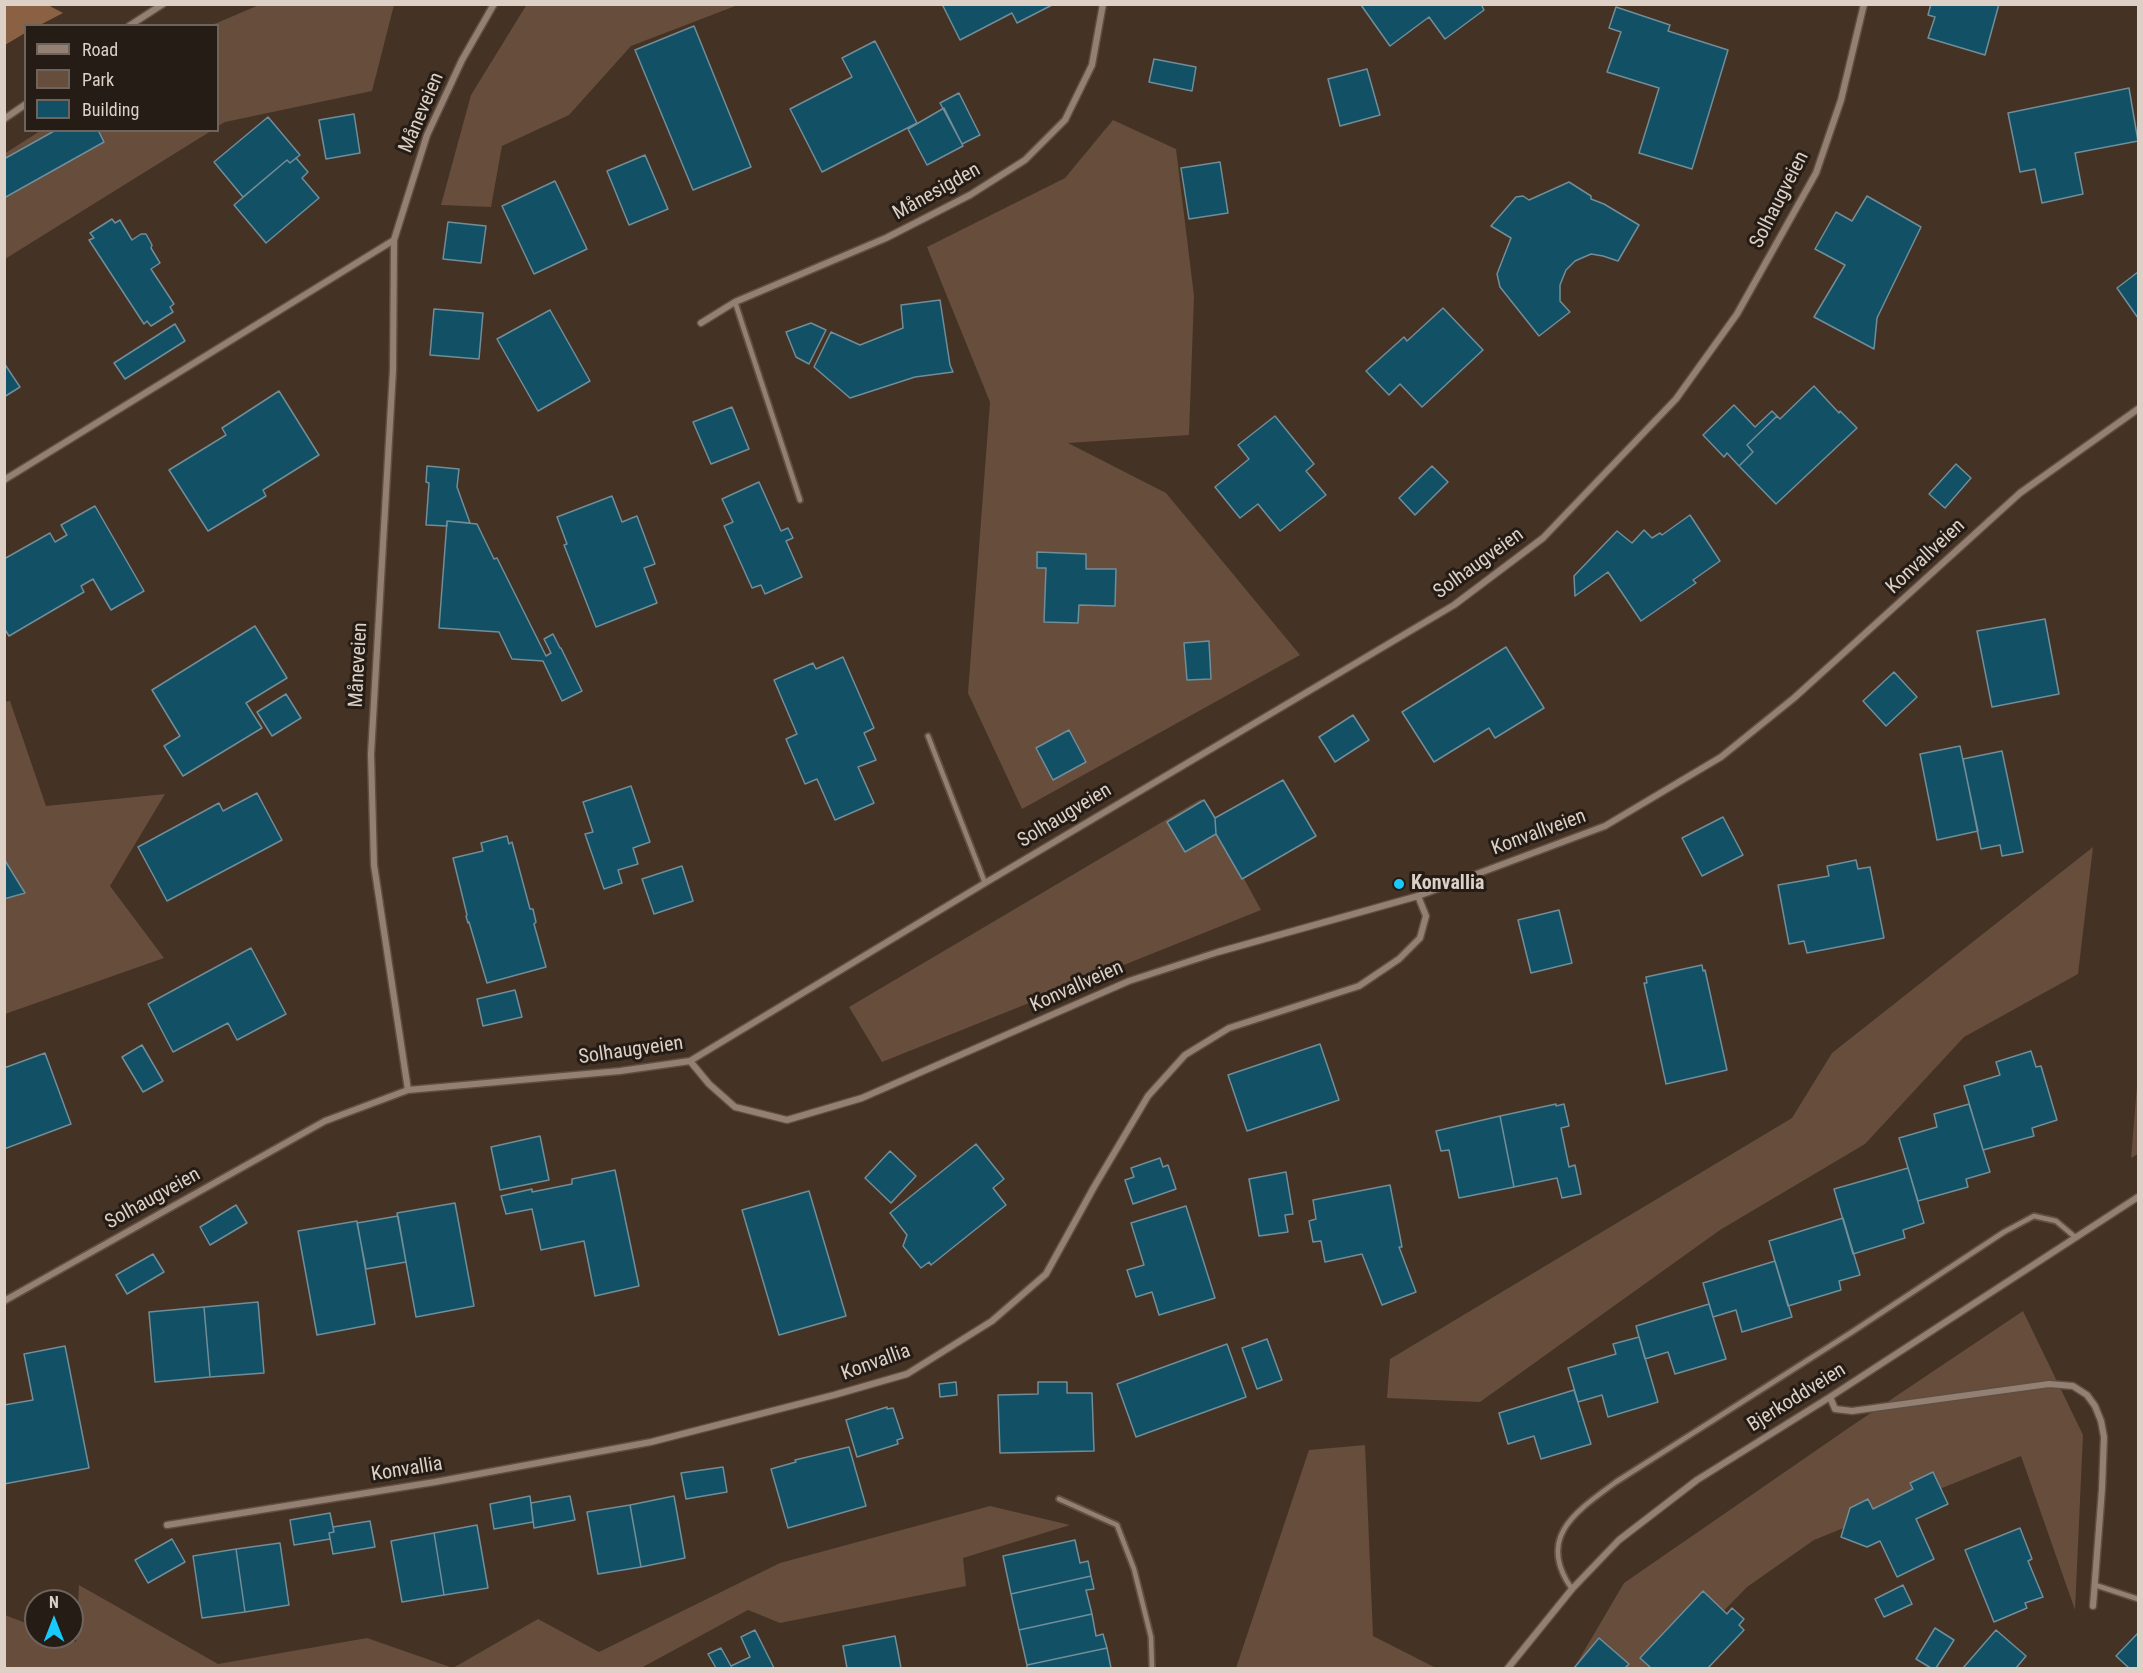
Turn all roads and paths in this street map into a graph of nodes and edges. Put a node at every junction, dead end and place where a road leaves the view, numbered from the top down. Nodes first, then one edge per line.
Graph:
1 (163, 4) edge
2 (494, 4) edge
3 (1103, 4) edge
4 (1864, 4) edge
5 (132, 24) edge
6 (24, 105) edge
7 (4, 119) edge
8 (394, 240) junction
9 (735, 302) junction
10 (702, 323) dead end
11 (2139, 408) edge
12 (4, 480) edge
13 (800, 500) dead end
14 (928, 736) dead end
15 (985, 883) junction
16 (1418, 896) junction
17 (690, 1061) junction
18 (408, 1090) junction
19 (2139, 1197) edge
20 (2075, 1237) junction
21 (4, 1301) edge
22 (1830, 1397) junction
23 (1059, 1499) dead end
24 (166, 1525) dead end
25 (2095, 1585) junction
26 (1572, 1589) junction
27 (2139, 1599) edge
28 (2093, 1606) dead end
29 (1152, 1668) edge
30 (1508, 1668) edge

1 - 5 street
2 - 8 street, Måneveien
3 - 9 street, Månesigden
4 - 15 street, Solhaugveien
6 - 7 street
8 - 12 street
8 - 18 street, Måneveien
9 - 10 street, Månesigden
9 - 13 lane
11 - 16 street, Konvallveien
14 - 15 lane
15 - 17 street, Solhaugveien
16 - 17 street, Konvallveien
16 - 24 street, Konvallia
17 - 18 street, Solhaugveien
18 - 21 street, Solhaugveien
19 - 20 street, Bjerkoddveien
20 - 22 street, Bjerkoddveien
20 - 26 lane
22 - 25 street
22 - 26 street, Bjerkoddveien
23 - 29 lane
25 - 27 lane
25 - 28 street
26 - 30 street, Bjerkoddveien

